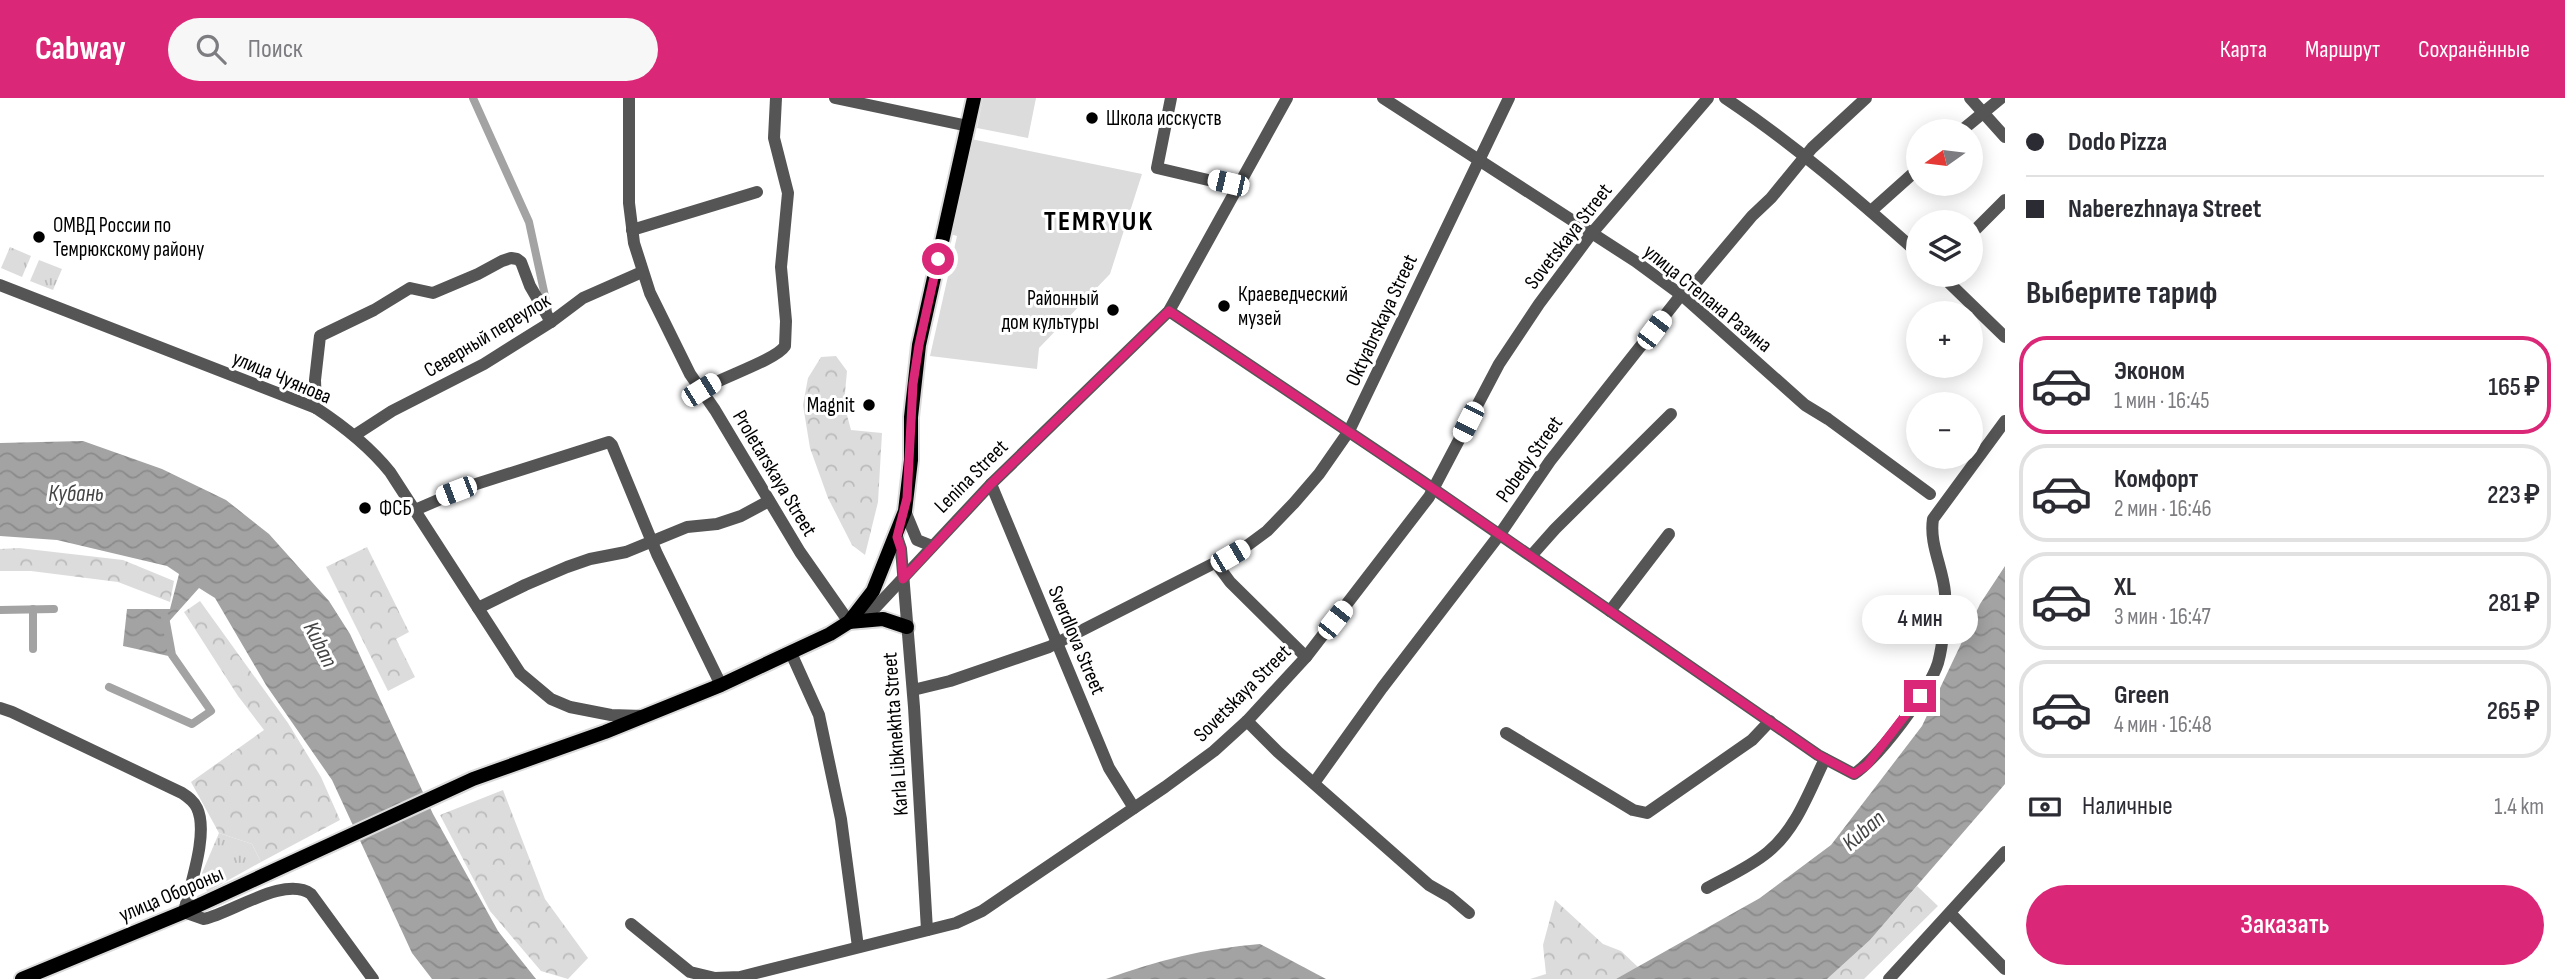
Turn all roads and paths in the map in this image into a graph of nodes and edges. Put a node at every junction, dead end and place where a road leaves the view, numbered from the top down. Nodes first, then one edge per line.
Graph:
1 (629, 98) edge
2 (776, 98) edge
3 (835, 98) edge
4 (974, 98) edge
5 (1171, 98) edge
6 (1287, 98) edge
7 (1383, 98) edge
8 (1508, 98) edge
9 (1708, 98) edge
10 (1725, 98) edge
11 (1866, 98) edge
12 (1970, 98) edge
13 (2001, 98) edge
14 (1983, 112) junction
15 (1975, 119) edge
16 (968, 126) junction
17 (2005, 137) edge
18 (1806, 157) junction
19 (1478, 159) junction
20 (1906, 180) edge
21 (1238, 187) junction
22 (757, 192) dead end
23 (2005, 200) edge
24 (1871, 211) junction
25 (1983, 222) edge
26 (632, 230) junction
27 (1592, 233) junction
28 (1906, 242) edge
29 (642, 272) junction
30 (0, 285) edge
31 (1953, 287) edge
32 (1682, 296) junction
33 (1169, 311) junction
34 (551, 323) junction
35 (2005, 337) edge
36 (701, 390) junction
37 (316, 408) junction
38 (1671, 415) dead end
39 (2005, 421) edge
40 (1349, 431) junction
41 (355, 435) junction
42 (991, 484) junction
43 (1434, 489) junction
44 (1930, 494) dead end
45 (769, 501) junction
46 (415, 510) junction
47 (905, 511) junction
48 (1500, 534) junction
49 (1669, 534) dead end
50 (897, 537) junction
51 (653, 541) junction
52 (932, 546) junction
53 (1531, 556) junction
54 (1216, 564) junction
55 (903, 579) junction
56 (478, 608) junction
57 (1610, 611) junction
58 (849, 622) junction
59 (907, 628) junction
60 (1057, 643) junction
61 (791, 653) junction
62 (1306, 657) junction
63 (721, 685) junction
64 (913, 690) junction
65 (0, 708) edge
66 (590, 712) junction
67 (646, 717) junction
68 (1247, 721) junction
69 (1770, 721) junction
70 (612, 730) junction
71 (1506, 733) dead end
72 (1825, 759) junction
73 (1314, 783) junction
74 (449, 790) joint
75 (1134, 808) junction
76 (2005, 852) edge
77 (1707, 888) dead end
78 (184, 912) junction
79 (1469, 913) dead end
80 (1950, 913) junction
81 (631, 924) dead end
82 (927, 930) junction
83 (858, 947) junction
84 (2005, 969) edge
85 (22, 979) edge
86 (373, 979) edge
87 (1889, 979) edge

1 - 26 street, Proletarskaya Street
2 - 36 street
3 - 16 street
4 - 16 main road
5 - 21 street
6 - 21 street, Lenina Street
7 - 19 street, улица Степана Разина
8 - 19 street, Oktyabrskaya Street
9 - 27 street, Sovetskaya Street
10 - 18 street
11 - 18 street, Pobedy Street
12 - 14 street
13 - 14 street
14 - 15 street
14 - 17 street
16 - 47 main road
18 - 24 street
18 - 32 street, Pobedy Street
19 - 27 street, улица Степана Разина
19 - 40 street, Oktyabrskaya Street
20 - 24 street
21 - 33 street, Lenina Street
22 - 26 street
23 - 25 street
24 - 28 street
26 - 29 street, Proletarskaya Street
27 - 32 street, улица Степана Разина
27 - 43 street, Sovetskaya Street
29 - 34 street, Северный переулок
29 - 36 street, Proletarskaya Street
30 - 37 street, улица Чуянова
31 - 35 street
32 - 44 street, улица Степана Разина
32 - 48 street, Pobedy Street
33 - 40 street
33 - 42 street, Lenina Street
34 - 37 street
34 - 41 street, Северный переулок
36 - 45 street, Proletarskaya Street
37 - 41 street, улица Чуянова
38 - 53 street
39 - 72 street
40 - 43 street
40 - 54 street, Oktyabrskaya Street
41 - 46 street, улица Чуянова
42 - 52 street, Lenina Street
42 - 60 street, Sverdlova Street
43 - 48 street
43 - 62 street, Sovetskaya Street
45 - 51 street
45 - 58 street, Proletarskaya Street
46 - 51 street
46 - 56 street, улица Чуянова
47 - 50 main road
47 - 52 street
48 - 53 street
48 - 73 street, Pobedy Street
49 - 57 street
50 - 55 street, Karla Libknekhta Street
50 - 58 main road
51 - 56 street
51 - 63 street
52 - 55 street, Lenina Street
53 - 57 street
54 - 60 street, Oktyabrskaya Street
54 - 62 street
55 - 58 street, Lenina Street
55 - 59 street, Karla Libknekhta Street
56 - 66 street, улица Чуянова
57 - 69 street
58 - 59 main road
58 - 61 main road, Lenina Street
59 - 64 street, Karla Libknekhta Street
60 - 64 street, Oktyabrskaya Street
60 - 75 street, Sverdlova Street
61 - 63 main road, Lenina Street
61 - 83 street
62 - 68 street, Sovetskaya Street
63 - 67 main road, Lenina Street
64 - 82 street, Karla Libknekhta Street
65 - 78 street
66 - 67 street, улица Чуянова
66 - 70 street, улица Чуянова
67 - 70 main road, Lenina Street
68 - 73 street
68 - 75 street, Sovetskaya Street
69 - 71 street
69 - 72 street
70 - 74 main road, Lenina Street
72 - 77 street
73 - 79 street
74 - 78 main road, улица Обороны
75 - 82 street, Sovetskaya Street
76 - 80 street
78 - 85 main road, улица Обороны
78 - 86 street
80 - 84 street
80 - 87 street
81 - 83 street, Sovetskaya Street
82 - 83 street, Sovetskaya Street

